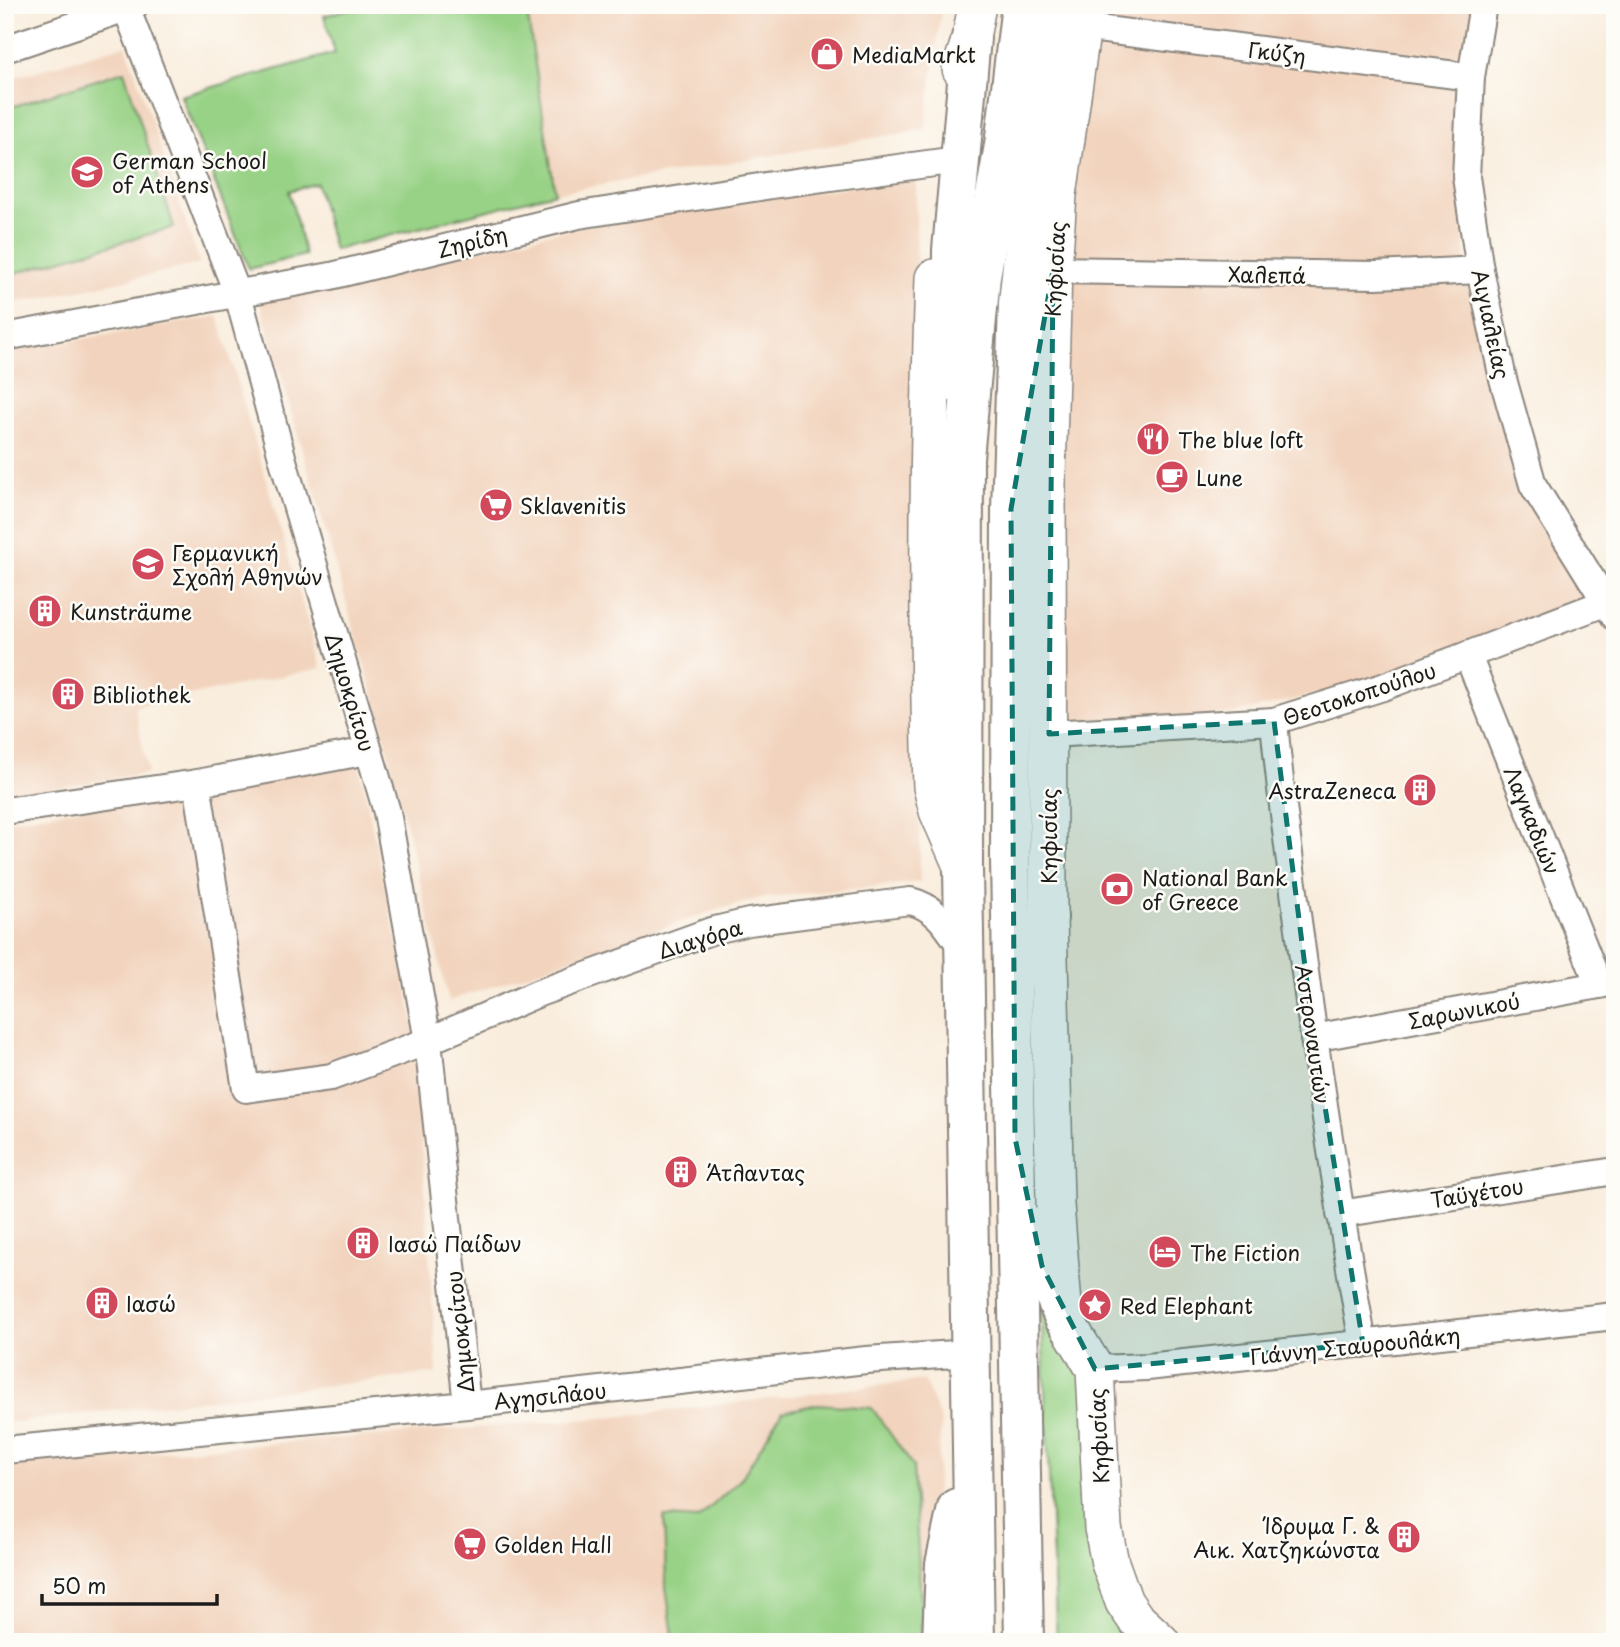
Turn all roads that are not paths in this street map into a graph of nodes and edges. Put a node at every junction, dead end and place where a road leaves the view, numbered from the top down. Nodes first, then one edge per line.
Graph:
1 (1021, 5) edge
2 (1483, 5) edge
3 (129, 6) edge
4 (1074, 13) edge
5 (974, 22) edge
6 (5, 49) edge
7 (1471, 77) junction
8 (942, 162) junction
9 (1480, 270) junction
10 (1053, 271) junction
11 (238, 295) junction
12 (5, 337) edge
13 (964, 458) junction
14 (1011, 509) junction
15 (1612, 606) edge
16 (1468, 656) junction
17 (1275, 722) junction
18 (1049, 734) junction
19 (368, 751) junction
20 (197, 783) junction
21 (5, 811) edge
22 (963, 868) junction
23 (1048, 917) junction
24 (964, 952) junction
25 (1012, 982) junction
26 (1607, 983) edge
27 (1314, 1038) junction
28 (428, 1041) junction
29 (1016, 1138) junction
30 (1615, 1171) edge
31 (1340, 1214) junction
32 (1615, 1316) edge
33 (1064, 1318) junction
34 (1363, 1345) junction
35 (970, 1353) junction
36 (1095, 1369) junction
37 (467, 1405) junction
38 (971, 1448) junction
39 (5, 1450) edge
40 (942, 1642) edge
41 (975, 1642) edge
42 (1024, 1642) edge
43 (1161, 1642) edge

1 - 13 main road
2 - 7 street, Αιγιαλείας
3 - 6 street
3 - 11 street, Δημοκρίτου
4 - 7 street, Γκύζη
4 - 10 street, Κηφισίας
4 - 14 main road, Κηφισίας
5 - 8 street
5 - 13 main road
7 - 9 street, Αιγιαλείας
8 - 11 street, Ζηρίδη
8 - 22 street
9 - 10 street, Χαλεπά
9 - 15 street, Αιγιαλείας
10 - 14 main road
10 - 18 street, Κηφισίας
11 - 12 street, Ζηρίδη
11 - 19 street, Δημοκρίτου
13 - 22 main road
14 - 25 main road, Κηφισίας
15 - 16 street, Θεοτοκοπούλου
16 - 17 street, Θεοτοκοπούλου
16 - 26 street, Λαγκαδιών
17 - 18 street, Θεοτοκοπούλου
17 - 27 street, Αστροναυτών
18 - 23 street, Κηφισίας
19 - 20 street
19 - 28 street, Δημοκρίτου
20 - 21 street
20 - 28 street, Διαγόρα
22 - 24 main road
23 - 25 main road
23 - 33 street, Κηφισίας
24 - 28 street, Διαγόρα
24 - 35 main road
25 - 29 main road, Κηφισίας
26 - 27 street, Σαρωνικού
27 - 31 street, Αστροναυτών
28 - 37 street, Δημοκρίτου
29 - 33 main road
29 - 42 main road, Κηφισίας
30 - 31 street, Ταϋγέτου
31 - 34 street, Αστροναυτών
32 - 34 street, Γιάννη Σταυρουλάκη
33 - 36 street, Κηφισίας
34 - 36 street, Γιάννη Σταυρουλάκη
35 - 37 street, Αγησιλάου
35 - 38 main road
36 - 43 street, Κηφισίας
37 - 39 street, Αγησιλάου
38 - 40 main road
38 - 41 main road

